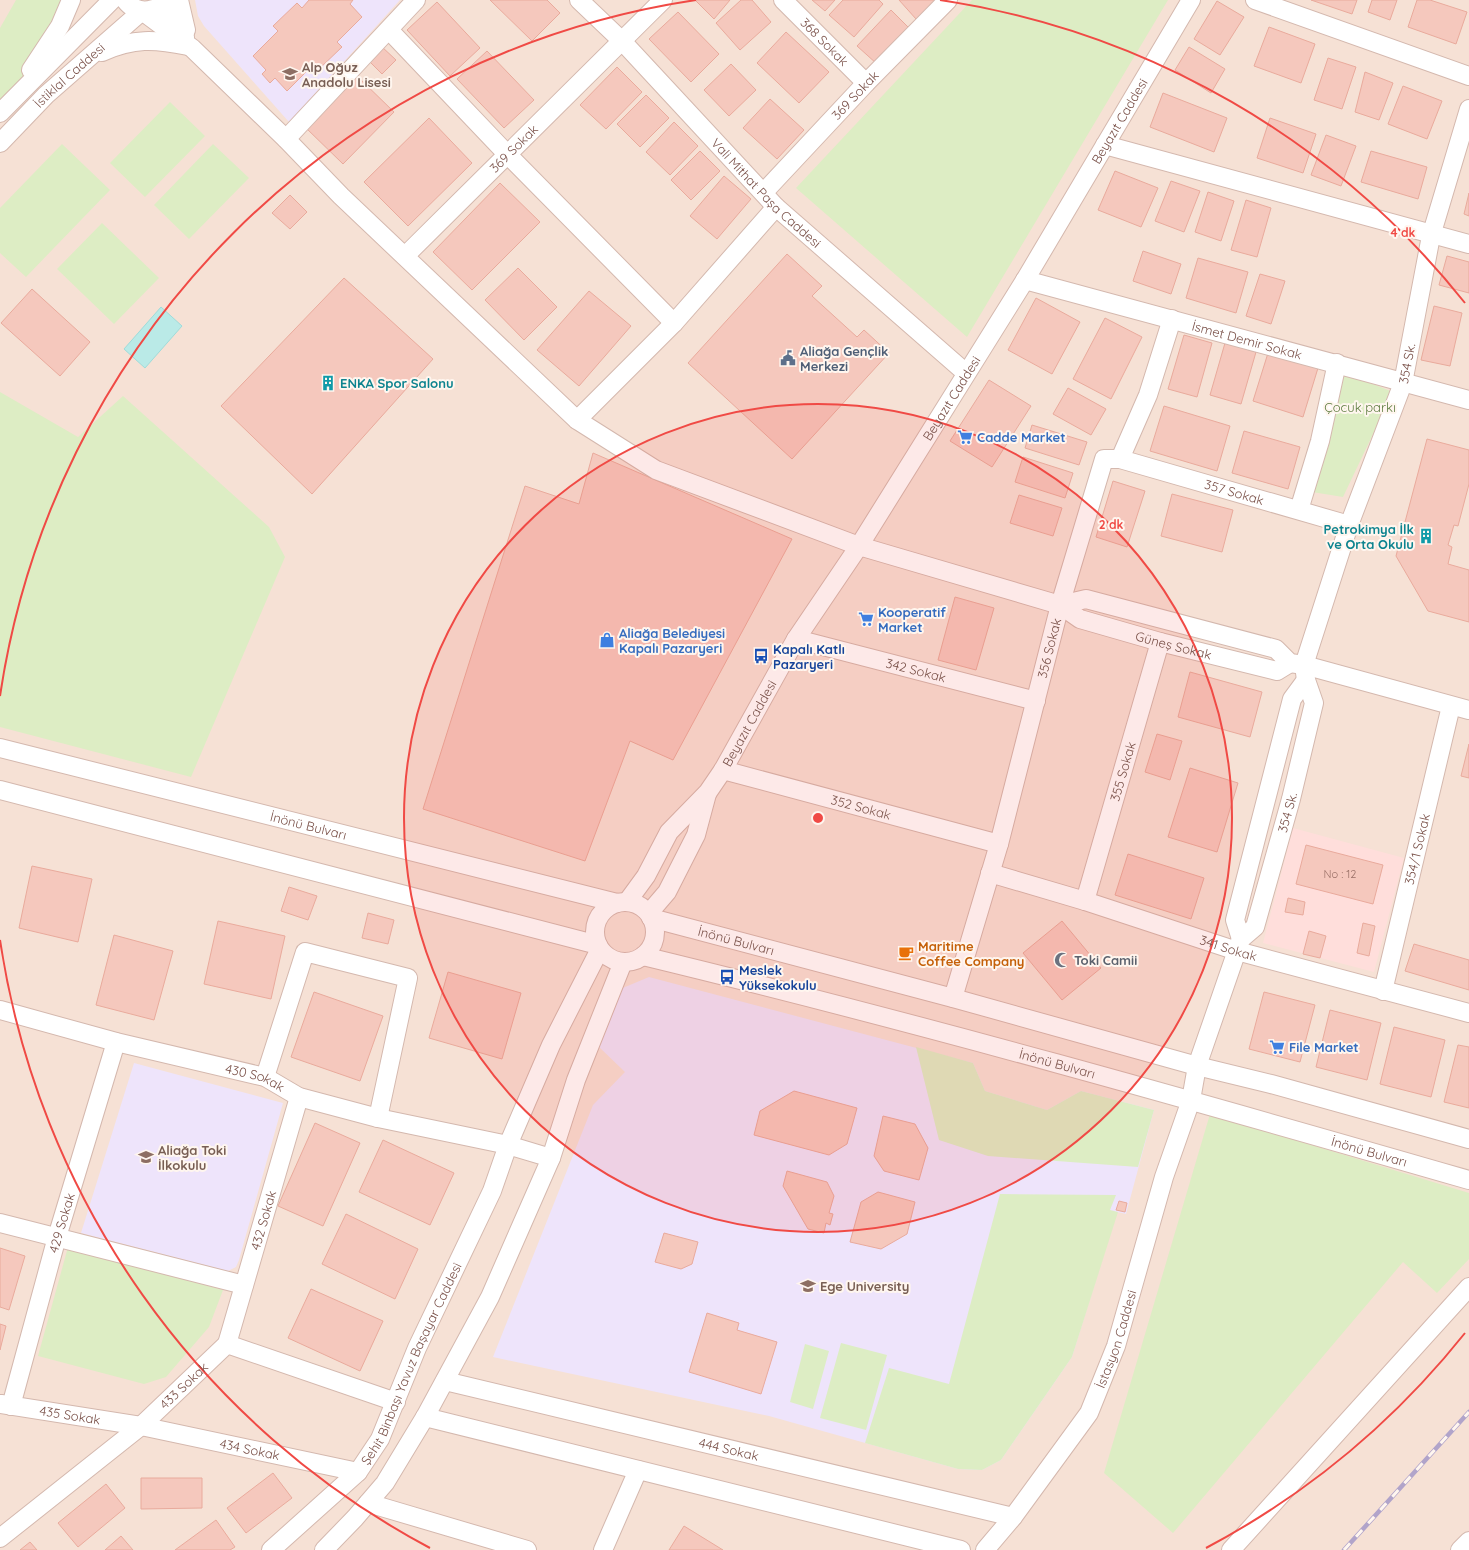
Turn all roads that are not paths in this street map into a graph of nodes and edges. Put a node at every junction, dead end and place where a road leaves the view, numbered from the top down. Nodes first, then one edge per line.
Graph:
1 (71, 0) edge
2 (112, 0) edge
3 (125, 0) edge
4 (416, 0) edge
5 (579, 0) edge
6 (663, 0) edge
7 (783, 0) edge
8 (948, 0) edge
9 (1191, 0) edge
10 (1255, 0) edge
11 (168, 1) edge
12 (142, 11) junction
13 (389, 30) junction
14 (622, 41) junction
15 (192, 48) junction
16 (88, 59) junction
17 (1469, 76) edge
18 (866, 83) junction
19 (1469, 109) edge
20 (0, 113) edge
21 (286, 139) junction
22 (0, 143) edge
23 (1105, 145) junction
24 (508, 154) junction
25 (764, 192) junction
26 (776, 207) junction
27 (1431, 236) junction
28 (1469, 244) edge
29 (405, 256) junction
30 (1025, 280) junction
31 (1172, 319) junction
32 (674, 323) junction
33 (1337, 363) junction
34 (966, 373) junction
35 (1404, 383) junction
36 (1469, 400) edge
37 (577, 420) junction
38 (1120, 459) junction
39 (1299, 510) junction
40 (1349, 524) junction
41 (859, 546) junction
42 (1060, 605) junction
43 (796, 639) junction
44 (1160, 642) junction
45 (1300, 669) junction
46 (1036, 701) junction
47 (1451, 706) junction
48 (1469, 710) edge
49 (0, 748) edge
50 (723, 770) junction
51 (0, 790) edge
52 (708, 792) junction
53 (999, 844) junction
54 (990, 873) junction
55 (1084, 901) junction
56 (622, 902) junction
57 (650, 916) junction
58 (1239, 945) junction
59 (599, 947) junction
60 (643, 956) junction
61 (623, 962) junction
62 (1383, 991) junction
63 (953, 998) junction
64 (0, 1010) edge
65 (1469, 1013) edge
66 (116, 1042) junction
67 (1197, 1066) junction
68 (265, 1077) junction
69 (299, 1097) junction
70 (1190, 1100) junction
71 (378, 1118) junction
72 (1469, 1139) edge
73 (508, 1145) junction
74 (551, 1158) junction
75 (1469, 1180) edge
76 (0, 1223) edge
77 (57, 1237) junction
78 (244, 1285) junction
79 (1469, 1287) edge
80 (227, 1344) junction
81 (445, 1381) junction
82 (396, 1402) junction
83 (6, 1405) edge
84 (425, 1417) junction
85 (141, 1426) junction
86 (638, 1470) junction
87 (358, 1472) junction
88 (368, 1503) junction
89 (1013, 1517) junction
90 (0, 1538) edge
91 (1469, 1540) edge
92 (488, 1544) edge
93 (271, 1550) edge
94 (324, 1550) edge
95 (527, 1550) edge
96 (603, 1550) edge
97 (961, 1550) edge
98 (984, 1550) edge
99 (1231, 1550) edge
100 (1460, 1550) edge

1 - 20 street
2 - 20 street, İstiklal Caddesi
3 - 12 street
4 - 13 street
5 - 14 street, Vali Mithat Paşa Caddesi
6 - 14 street, 369 Sokak
7 - 18 street, 368 Sokak
8 - 18 street, 369 Sokak
9 - 23 street, Beyazıt Caddesi
10 - 17 street
11 - 12 street, İstiklal Caddesi
11 - 15 street
12 - 15 street
12 - 16 street, İstiklal Caddesi
13 - 21 street
13 - 24 street
14 - 24 street, 369 Sokak
14 - 25 street, Vali Mithat Paşa Caddesi
15 - 16 street
15 - 21 street, Güneş Sokak
16 - 22 street, İstiklal Caddesi
18 - 25 street, 369 Sokak
19 - 27 street, 354 Sk.
21 - 29 street, Güneş Sokak
23 - 27 street
23 - 30 street, Beyazıt Caddesi
24 - 29 street, 369 Sokak
24 - 32 street
25 - 26 street, Vali Mithat Paşa Caddesi
26 - 32 street
26 - 34 street, Vali Mithat Paşa Caddesi
27 - 28 street
27 - 35 street, 354 Sk.
29 - 37 street, Güneş Sokak
30 - 31 street, İsmet Demir Sokak
30 - 34 street, Beyazıt Caddesi
31 - 33 street, İsmet Demir Sokak
31 - 38 street
32 - 37 street
33 - 35 street, İsmet Demir Sokak
33 - 39 street
34 - 41 street, Beyazıt Caddesi
35 - 36 street, İsmet Demir Sokak
35 - 40 street, 354 Sk.
37 - 41 street, Güneş Sokak
38 - 39 street, 357 Sokak
38 - 42 street, 356 Sokak
39 - 40 street, 357 Sokak
40 - 45 street, 354 Sk.
41 - 42 street, Güneş Sokak
41 - 43 street, Beyazıt Caddesi
42 - 44 street, Güneş Sokak
42 - 45 street, Güneş Sokak
42 - 46 street, 356 Sokak
43 - 46 street, 342 Sokak
43 - 50 street, Beyazıt Caddesi
44 - 45 street, Güneş Sokak
44 - 55 street, 355 Sokak
45 - 47 street, Güneş Sokak
45 - 58 street, 354 Sk.
45 - 58 street, 354 Sk.
46 - 53 street, 356 Sokak
47 - 48 street, Güneş Sokak
47 - 62 street, 354/1 Sokak
49 - 56 street, İnönü Bulvarı
50 - 52 street, Beyazıt Caddesi
50 - 53 street, 352 Sokak
51 - 59 street
52 - 56 street, Beyazıt Caddesi
52 - 57 street, Beyazıt Caddesi
53 - 54 street, 356 Sokak
54 - 55 street, 341 Sokak
54 - 63 street, 356 Sokak
55 - 58 street, 341 Sokak
56 - 57 street
56 - 59 street
57 - 60 street
57 - 63 street, İnönü Bulvarı
58 - 62 street, 341 Sokak
58 - 67 street, 354 Sk.
59 - 61 street
59 - 73 street, Şehit Binbaşı Yavuz Başayar Caddesi
60 - 61 street
60 - 70 street, İnönü Bulvarı
61 - 74 street
62 - 65 street, 341 Sokak
63 - 67 street, İnönü Bulvarı
64 - 66 street, 430 Sokak
66 - 68 street, 430 Sokak
66 - 77 street, 429 Sokak
67 - 70 street, 354 Sk.
67 - 72 street, İnönü Bulvarı
68 - 69 street, 430 Sokak
68 - 71 street
69 - 71 street, 430 Sokak
69 - 78 street, 432 Sokak
70 - 75 street, İnönü Bulvarı
70 - 89 street, İstasyon Caddesi
71 - 73 street, 430 Sokak
73 - 74 street
73 - 82 street, Şehit Binbaşı Yavuz Başayar Caddesi
74 - 81 street
76 - 77 street
77 - 78 street
77 - 83 street, 429 Sokak
78 - 80 street, 432 Sokak
79 - 99 street
80 - 82 street
80 - 85 street, 433 Sokak
81 - 84 street
81 - 89 street, 444 Sokak
82 - 87 street, Şehit Binbaşı Yavuz Başayar Caddesi
83 - 85 street, 435 Sokak
84 - 86 street
84 - 88 street
85 - 87 street, 434 Sokak
85 - 90 street, 433 Sokak
86 - 96 street
86 - 97 street
87 - 93 street, Şehit Binbaşı Yavuz Başayar Caddesi
88 - 92 street
88 - 94 street
89 - 98 street, İstasyon Caddesi
91 - 100 street
92 - 95 street

